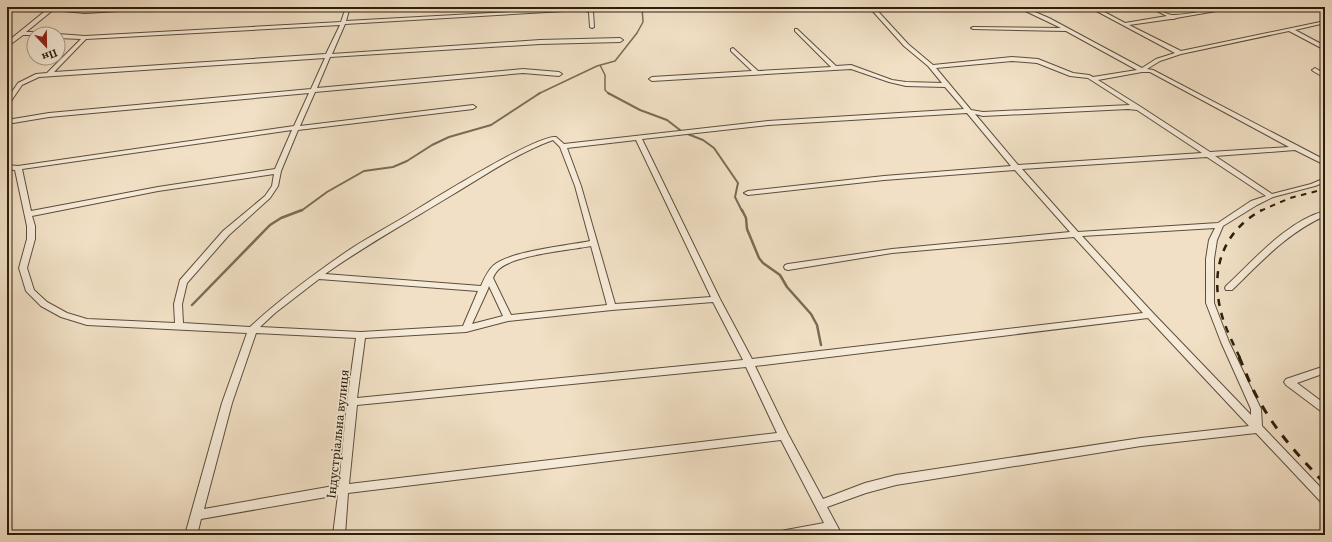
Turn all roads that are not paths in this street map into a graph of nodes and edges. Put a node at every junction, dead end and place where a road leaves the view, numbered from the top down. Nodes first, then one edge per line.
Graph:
1 (170, 7) edge
2 (348, 7) edge
3 (871, 7) edge
4 (1019, 7) edge
5 (1091, 7) edge
6 (1151, 7) edge
7 (1237, 7) edge
8 (53, 8) edge
9 (582, 8) edge
10 (1174, 18) junction
11 (1325, 22) edge
12 (343, 23) junction
13 (1126, 24) junction
14 (592, 26) dead end
15 (974, 28) dead end
16 (1289, 29) junction
17 (798, 30) dead end
18 (1067, 30) junction
19 (22, 33) junction
20 (26, 33) edge
21 (66, 37) edge
22 (85, 38) junction
23 (620, 40) dead end
24 (7, 45) edge
25 (1325, 48) edge
26 (733, 50) dead end
27 (1180, 53) junction
28 (329, 55) junction
29 (932, 66) junction
30 (835, 68) junction
31 (1142, 70) junction
32 (1315, 70) dead end
33 (756, 72) junction
34 (48, 74) junction
35 (559, 74) dead end
36 (1325, 76) edge
37 (652, 79) dead end
38 (1093, 79) junction
39 (948, 85) junction
40 (312, 91) junction
41 (7, 103) edge
42 (472, 107) dead end
43 (1139, 108) junction
44 (968, 111) junction
45 (7, 122) edge
46 (296, 128) junction
47 (638, 137) junction
48 (563, 146) junction
49 (1296, 148) junction
50 (1209, 155) junction
51 (1325, 163) edge
52 (7, 167) edge
53 (1016, 167) junction
54 (18, 168) junction
55 (278, 171) junction
56 (1325, 180) edge
57 (748, 193) dead end
58 (1271, 196) junction
59 (1325, 213) edge
60 (29, 214) junction
61 (1220, 225) junction
62 (1076, 234) junction
63 (594, 243) junction
64 (788, 267) dead end
65 (317, 276) junction
66 (489, 278) junction
67 (1229, 288) dead end
68 (484, 289) junction
69 (716, 299) junction
70 (612, 307) junction
71 (1150, 315) junction
72 (508, 318) junction
73 (179, 326) junction
74 (252, 329) junction
75 (466, 329) junction
76 (361, 335) junction
77 (749, 363) junction
78 (1325, 369) edge
79 (352, 402) junction
80 (1325, 409) edge
81 (1257, 429) junction
82 (784, 436) junction
83 (344, 489) junction
84 (1325, 500) edge
85 (820, 505) junction
86 (196, 515) junction
87 (834, 531) edge
88 (191, 535) edge
89 (339, 535) edge
90 (786, 535) edge

1 - 8 street
2 - 12 street
3 - 29 street
4 - 18 street
5 - 13 street
6 - 10 street
7 - 10 street
8 - 19 street
9 - 12 street
9 - 14 street
10 - 13 street
11 - 16 street
12 - 22 street
12 - 28 street
13 - 27 street
15 - 18 street
16 - 25 street
16 - 27 street
17 - 30 street
18 - 31 street
19 - 20 street
19 - 24 street
21 - 22 street
22 - 34 street
23 - 28 street
26 - 33 street
27 - 31 street
28 - 34 street
28 - 40 street
29 - 38 street
29 - 39 street
30 - 33 street
30 - 39 street
31 - 38 street
31 - 49 street
32 - 36 street
33 - 37 street
34 - 41 street
35 - 40 street
38 - 43 street
39 - 44 street
40 - 45 street
40 - 46 street
42 - 46 street
43 - 44 street
43 - 50 street
44 - 47 street
44 - 53 street
46 - 54 street
46 - 55 street
47 - 48 street
47 - 69 street
48 - 63 street
48 - 65 street
49 - 50 street
49 - 51 street
50 - 53 street
50 - 58 street
52 - 54 street
53 - 57 street
53 - 62 street
54 - 60 street
55 - 60 street
55 - 73 street
56 - 58 street
58 - 61 street
59 - 67 street
60 - 73 street
61 - 62 street
61 - 81 street
62 - 64 street
62 - 71 street
63 - 66 street
63 - 70 street
65 - 68 street
65 - 74 street
66 - 68 street
66 - 72 street
68 - 75 street
69 - 70 street
69 - 77 street
70 - 72 street
71 - 77 street
71 - 81 street
72 - 75 street
73 - 74 street
74 - 76 street
74 - 86 street
75 - 76 street
76 - 79 street, Індустріальна вулиця
77 - 79 street
77 - 82 street
78 - 80 street
79 - 83 street, Індустріальна вулиця
81 - 84 street
81 - 85 street
82 - 83 street
82 - 85 street
83 - 86 street
83 - 89 street, Індустріальна вулиця
85 - 87 street
86 - 88 street
87 - 90 street

